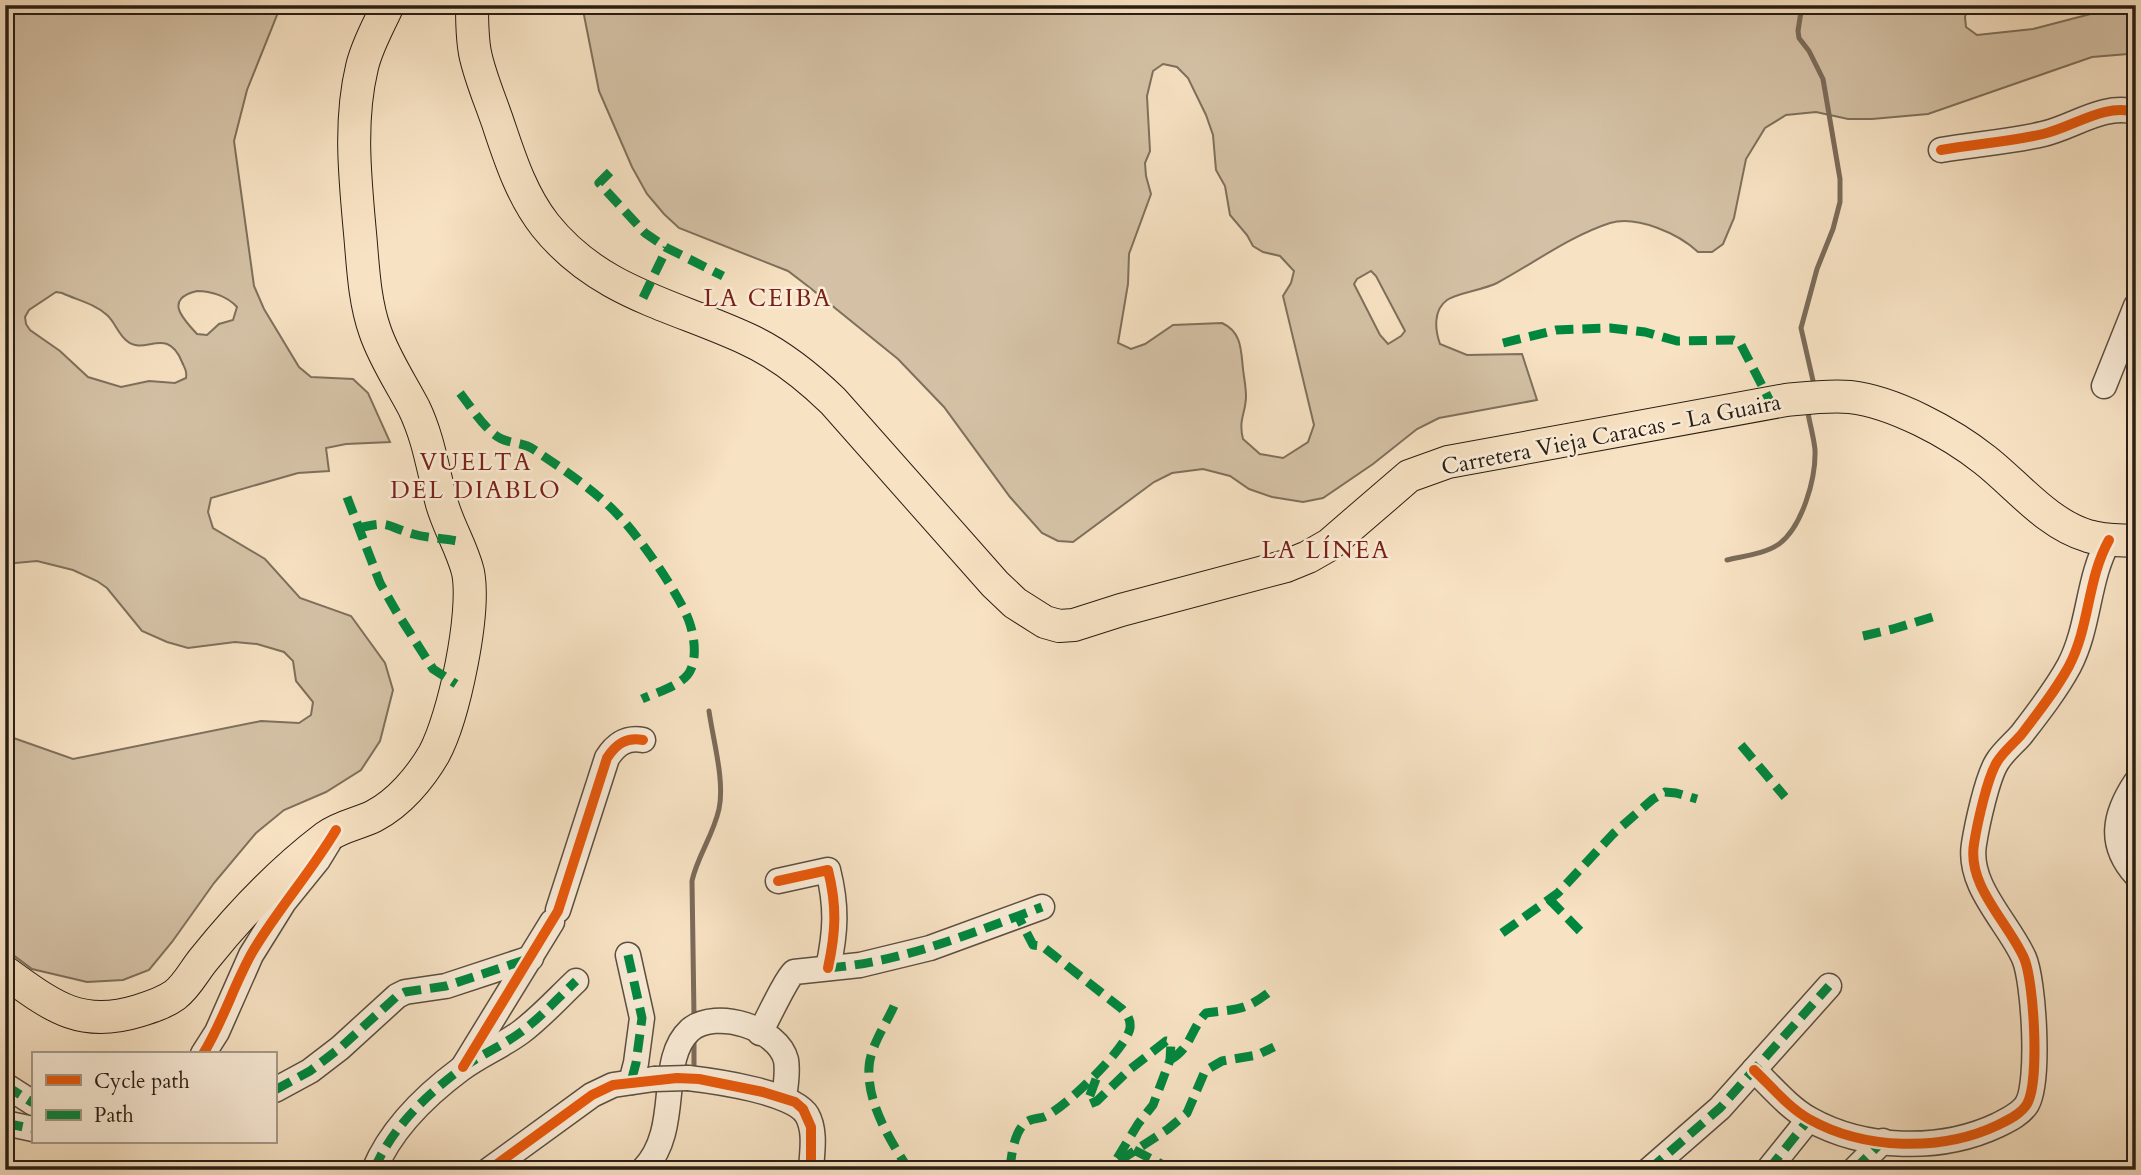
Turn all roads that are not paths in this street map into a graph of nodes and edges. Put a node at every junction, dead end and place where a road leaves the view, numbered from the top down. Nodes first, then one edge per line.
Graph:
1 (388, 5) edge
2 (472, 5) edge
3 (2136, 112) edge
4 (1941, 149) dead end
5 (2136, 306) edge
6 (2130, 340) edge
7 (2104, 386) dead end
8 (2122, 540) edge
9 (643, 740) dead end
10 (2136, 782) edge
11 (336, 830) junction
12 (2136, 876) edge
13 (778, 881) dead end
14 (1041, 907) dead end
15 (628, 955) dead end
16 (531, 958) junction
17 (828, 968) junction
18 (5, 972) edge
19 (576, 981) dead end
20 (1829, 986) dead end
21 (760, 1033) junction
22 (204, 1052) edge
23 (463, 1067) junction
24 (1754, 1070) junction
25 (642, 1080) junction
26 (5, 1086) edge
27 (276, 1089) edge
28 (784, 1097) junction
29 (32, 1102) edge
30 (1809, 1119) junction
31 (5, 1123) edge
32 (32, 1129) edge
33 (1883, 1142) junction
34 (374, 1170) edge
35 (489, 1170) edge
36 (643, 1170) edge
37 (811, 1170) edge
38 (1649, 1170) edge
39 (1768, 1170) edge
40 (1854, 1170) edge

1 - 11 main road
2 - 8 main road, Carretera Vieja Caracas - La Guaira
3 - 4 street
5 - 6 street
6 - 7 street
8 - 33 street
9 - 16 street
10 - 12 street
11 - 18 main road
11 - 22 street
13 - 17 street
14 - 17 street
15 - 25 street
16 - 23 street
16 - 27 street
17 - 21 street
19 - 23 street
20 - 24 street
21 - 28 street
21 - 36 street
23 - 34 street
24 - 30 street
24 - 38 street
25 - 28 street, bridge
25 - 35 street
26 - 29 street
28 - 37 street
30 - 33 street
30 - 39 street
31 - 32 street
33 - 40 street

